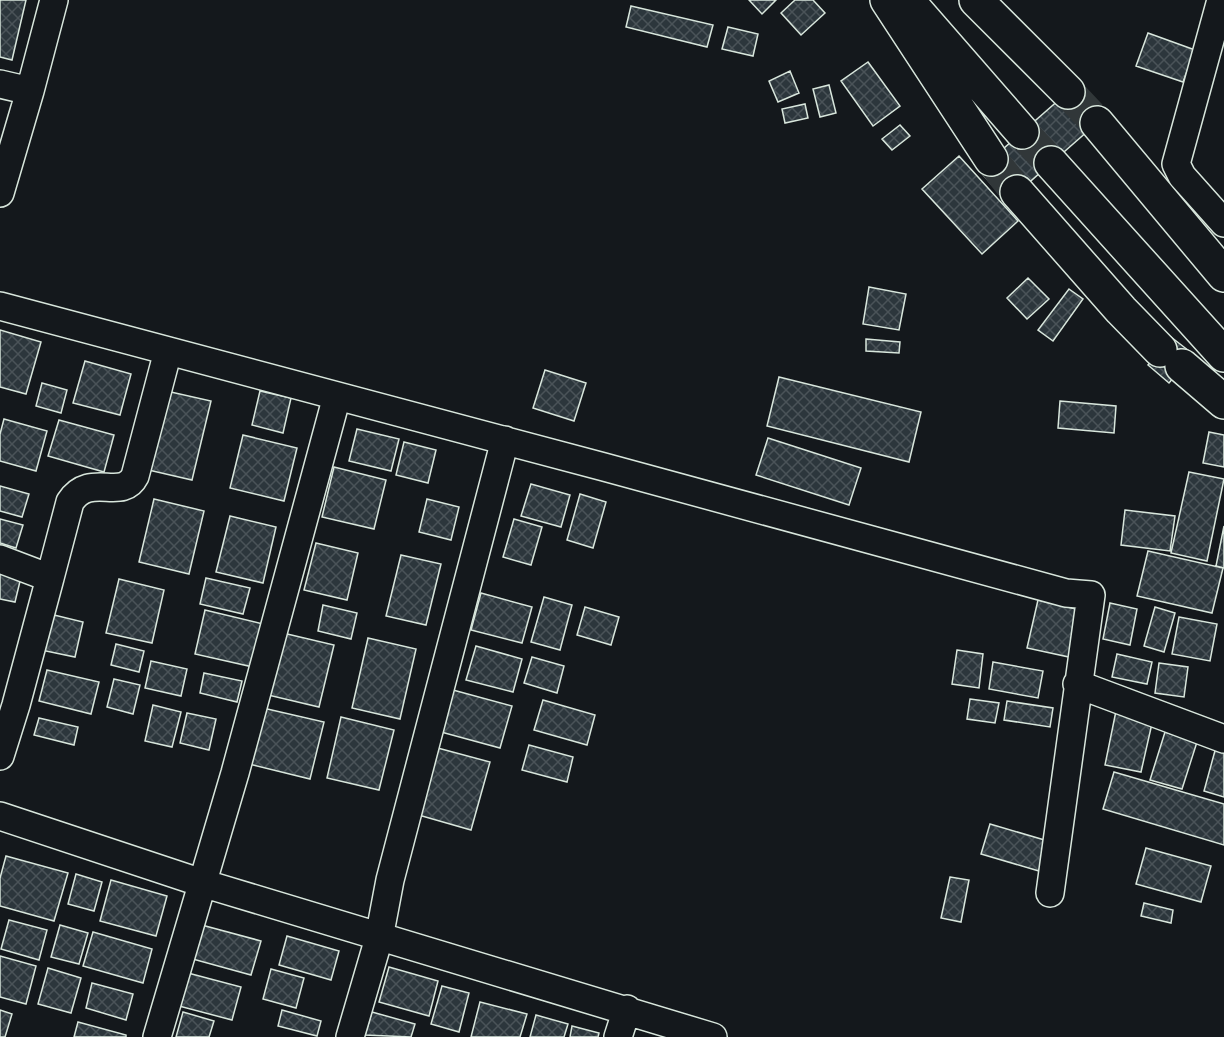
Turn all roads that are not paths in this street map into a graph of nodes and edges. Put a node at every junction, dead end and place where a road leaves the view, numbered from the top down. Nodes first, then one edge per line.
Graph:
1 (54, 0) edge
2 (886, 0) edge
3 (907, 0) edge
4 (976, 0) edge
5 (1221, 0) edge
6 (0, 84) edge
7 (30, 91) junction
8 (1068, 92) tunnel mouth
9 (1097, 123) tunnel mouth
10 (1022, 132) tunnel mouth
11 (991, 159) tunnel mouth
12 (1051, 163) tunnel mouth
13 (1017, 192) tunnel mouth
14 (0, 193) edge
15 (1224, 223) edge
16 (1224, 275) edge
17 (0, 306) edge
18 (168, 351) junction
19 (1224, 355) edge
20 (337, 396) junction
21 (1224, 402) edge
22 (505, 440) junction
23 (0, 559) edge
24 (50, 578) junction
25 (1077, 684) junction
26 (1224, 739) edge
27 (0, 756) edge
28 (0, 816) edge
29 (202, 883) junction
30 (1050, 893) dead end
31 (379, 938) junction
32 (627, 1010) junction
33 (157, 1037) edge
34 (350, 1037) edge
35 (618, 1037) edge
36 (713, 1037) edge

1 - 7 street
2 - 11 highway
3 - 10 highway
4 - 8 highway
5 - 15 street
6 - 7 street
7 - 14 street
9 - 16 highway
12 - 19 highway
13 - 21 highway
17 - 18 street
18 - 20 street
18 - 24 street
20 - 22 street
20 - 29 street
22 - 25 street
22 - 31 street
23 - 24 street
24 - 27 street
25 - 26 street
25 - 30 street
28 - 29 street
29 - 31 street
29 - 33 street
31 - 32 street
31 - 34 street
32 - 35 street
32 - 36 street

